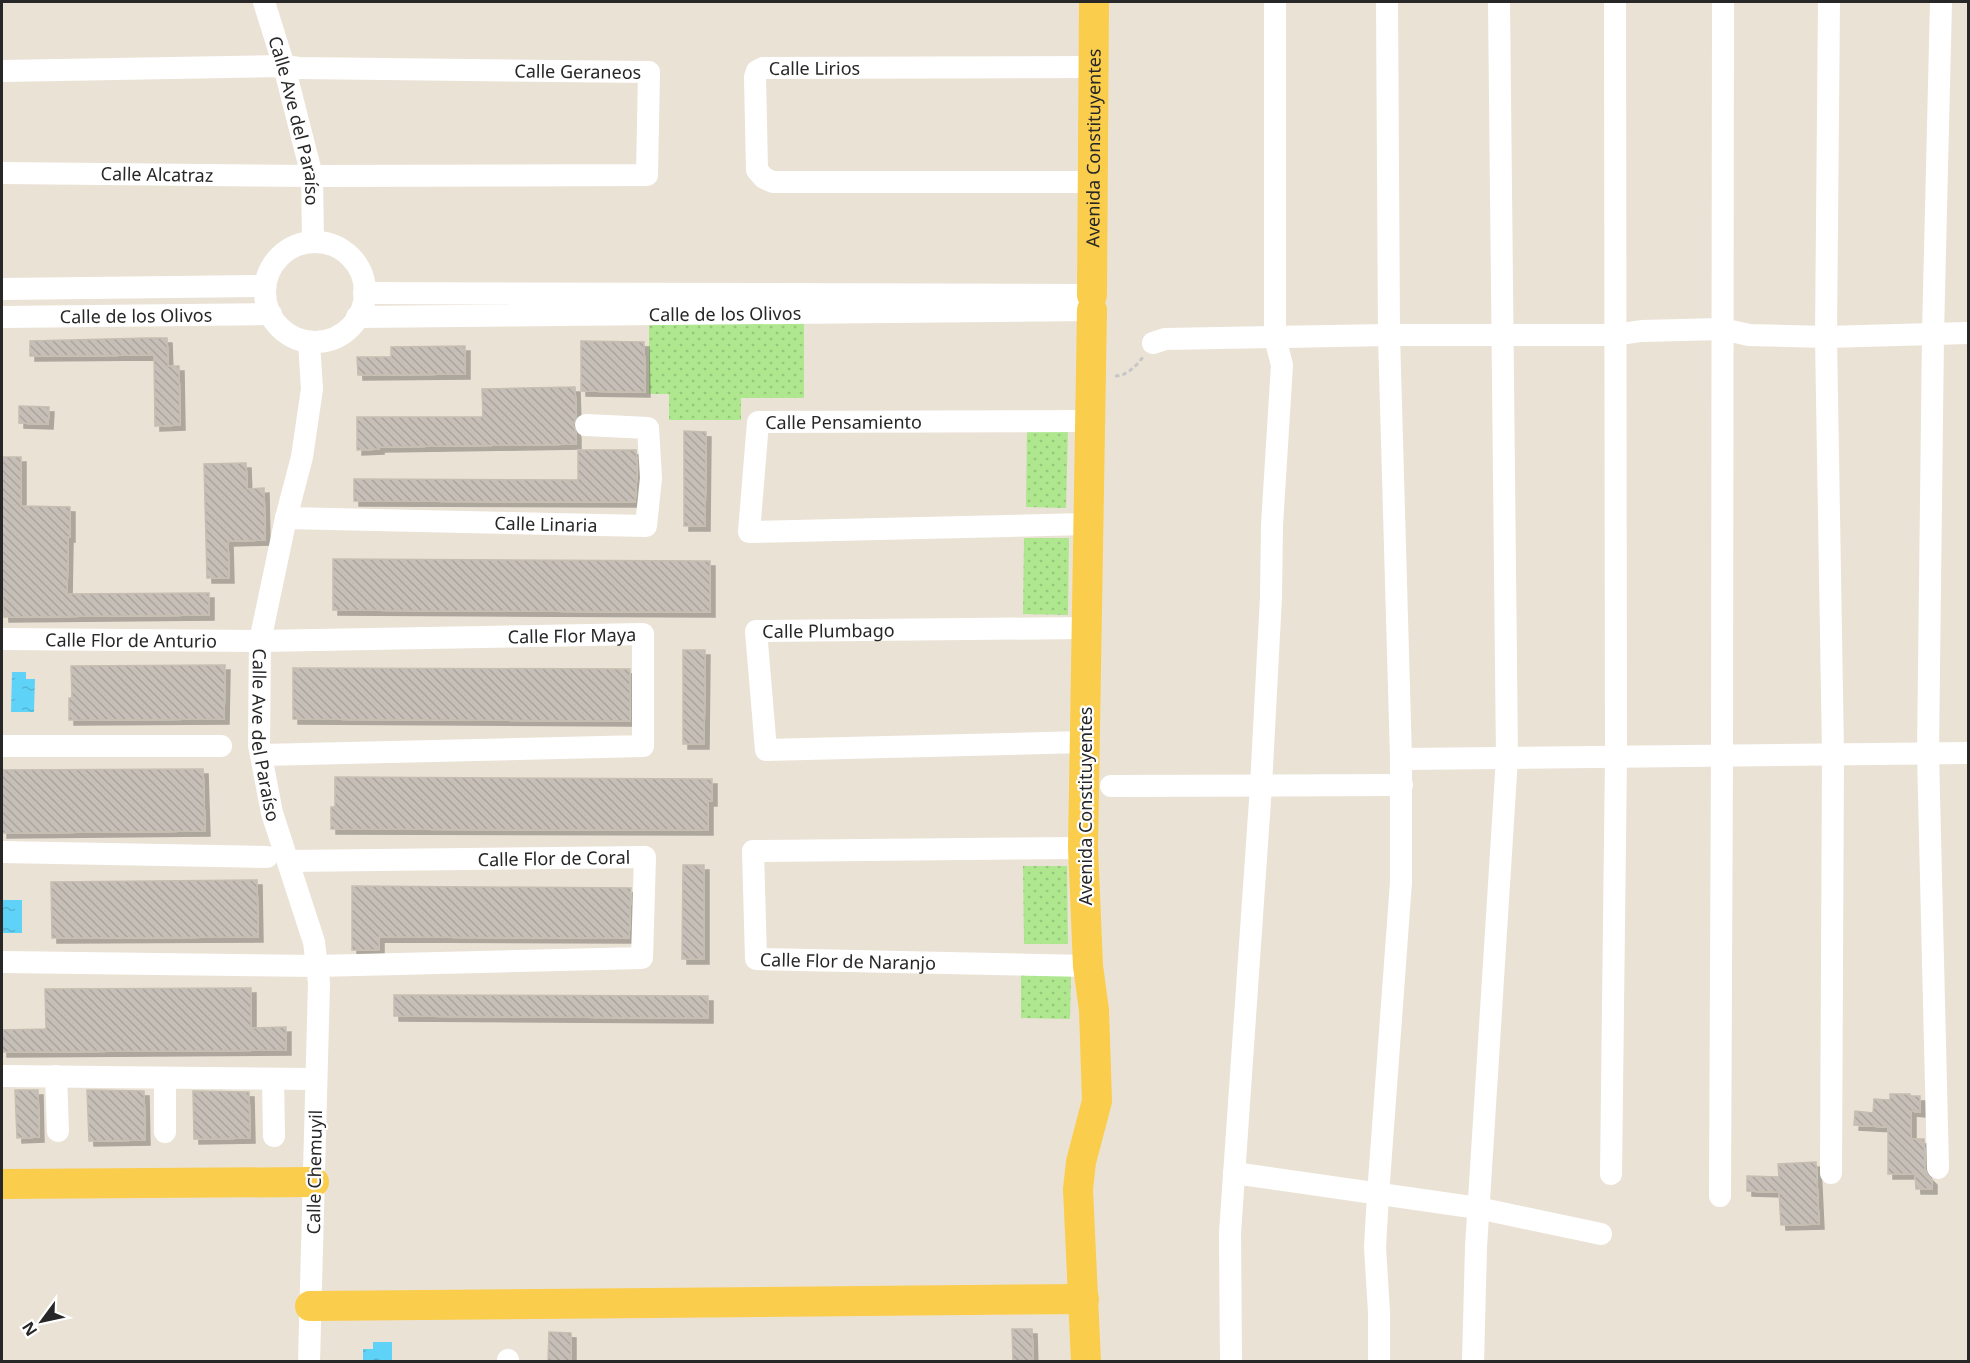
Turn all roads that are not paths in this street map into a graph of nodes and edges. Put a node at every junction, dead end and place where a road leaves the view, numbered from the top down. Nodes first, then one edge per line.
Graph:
1 (264, 2) edge
2 (1095, 2) edge
3 (1275, 2) edge
4 (1387, 2) edge
5 (1499, 2) edge
6 (1615, 2) edge
7 (1723, 2) edge
8 (1829, 2) edge
9 (1941, 2) edge
10 (284, 66) junction
11 (1095, 67) junction
12 (2, 71) edge
13 (2, 173) edge
14 (312, 176) junction
15 (1092, 182) junction
16 (313, 241) junction
17 (265, 286) junction
18 (2, 289) edge
19 (364, 293) junction
20 (1092, 302) junction
21 (271, 314) junction
22 (2, 317) edge
23 (357, 317) junction
24 (1722, 329) junction
25 (1968, 333) edge
26 (1932, 334) junction
27 (1389, 335) junction
28 (1501, 335) junction
29 (1615, 335) junction
30 (1826, 337) junction
31 (1275, 338) junction
32 (309, 342) junction
33 (1153, 343) road end
34 (1089, 421) junction
35 (586, 425) dead end
36 (286, 518) junction
37 (1087, 524) junction
38 (1086, 628) junction
39 (2, 639) edge
40 (260, 641) junction
41 (1084, 742) junction
42 (2, 746) edge
43 (221, 746) dead end
44 (1833, 753) junction
45 (1928, 753) junction
46 (1968, 753) edge
47 (261, 755) junction
48 (1722, 756) junction
49 (1616, 757) junction
50 (1507, 758) junction
51 (1401, 759) junction
52 (1402, 785) junction
53 (1111, 786) dead end
54 (1261, 786) junction
55 (1083, 848) junction
56 (2, 852) edge
57 (278, 859) junction
58 (2, 963) edge
59 (1088, 966) junction
60 (318, 975) junction
61 (2, 1076) edge
62 (56, 1076) junction
63 (165, 1078) junction
64 (273, 1079) junction
65 (316, 1079) junction
66 (58, 1131) dead end
67 (165, 1132) dead end
68 (274, 1136) dead end
69 (1938, 1168) dead end
70 (1234, 1173) junction
71 (1831, 1173) dead end
72 (1611, 1174) dead end
73 (314, 1182) junction
74 (2, 1184) edge
75 (1378, 1195) junction
76 (1720, 1196) dead end
77 (1479, 1208) junction
78 (1601, 1234) dead end
79 (1084, 1299) junction
80 (310, 1306) junction
81 (309, 1362) edge
82 (1086, 1362) edge
83 (1231, 1362) edge
84 (1379, 1362) edge
85 (1473, 1362) edge

1 - 10 street, Calle Ave del Paraíso
2 - 11 main road, Avenida Constituyentes
3 - 31 street
4 - 27 street
5 - 28 street
6 - 29 street
7 - 24 street
8 - 30 street
9 - 26 street
10 - 12 street
10 - 14 street, Calle Ave del Paraíso
10 - 14 street, Calle Geraneos
11 - 15 main road, Avenida Constituyentes
11 - 15 street, Calle Lirios
13 - 14 street, Calle Alcatraz
14 - 16 street, Calle Ave del Paraíso
15 - 20 main road, Avenida Constituyentes
16 - 17 street
16 - 19 street
17 - 18 street, Calle de los Olivos
17 - 21 street
19 - 20 street, Calle de los Olivos
19 - 23 street
20 - 23 street, Calle de los Olivos
20 - 34 main road, Avenida Constituyentes
21 - 22 street, Calle de los Olivos
21 - 32 street
23 - 32 street
24 - 29 street
24 - 30 street
24 - 48 street
25 - 26 street
26 - 30 street
26 - 45 street
27 - 28 street
27 - 31 street
27 - 51 street
28 - 29 street
28 - 50 street
29 - 49 street
30 - 44 street
31 - 33 street
31 - 54 street
32 - 36 street, Calle Ave del Paraíso
34 - 37 main road, Avenida Constituyentes
34 - 37 street, Calle Pensamiento
35 - 36 street, Calle Linaria
36 - 40 street, Calle Ave del Paraíso
37 - 38 main road, Avenida Constituyentes
38 - 41 main road, Avenida Constituyentes
38 - 41 street, Calle Plumbago
39 - 40 street, Calle Flor de Anturio
40 - 47 street, Calle Ave del Paraíso
40 - 47 street, Calle Flor Maya
41 - 55 main road, Avenida Constituyentes
42 - 43 street
44 - 45 street
44 - 48 street
44 - 71 street
45 - 46 street
45 - 69 street
47 - 57 street, Calle Ave del Paraíso
48 - 49 street
48 - 76 street
49 - 50 street
49 - 72 street
50 - 51 street
50 - 77 street
51 - 52 street
52 - 54 street
52 - 75 street
53 - 54 street
54 - 70 street
55 - 59 main road, Avenida Constituyentes
55 - 59 street, Calle Flor de Naranjo
56 - 57 street
57 - 60 street, Calle Ave del Paraíso
57 - 60 street, Calle Flor de Coral
58 - 60 street
59 - 79 main road, Avenida Constituyentes
60 - 65 street, Calle Chemuyil
61 - 62 street
62 - 63 street
62 - 66 street
63 - 64 street
63 - 67 street
64 - 65 street
64 - 68 street
65 - 73 street, Calle Chemuyil
70 - 75 street
70 - 83 street
73 - 74 main road
73 - 80 street, Calle Chemuyil
75 - 77 street
75 - 84 street
77 - 78 street
77 - 85 street
79 - 80 main road
79 - 82 main road, Avenida Constituyentes
80 - 81 street, Calle Chemuyil

